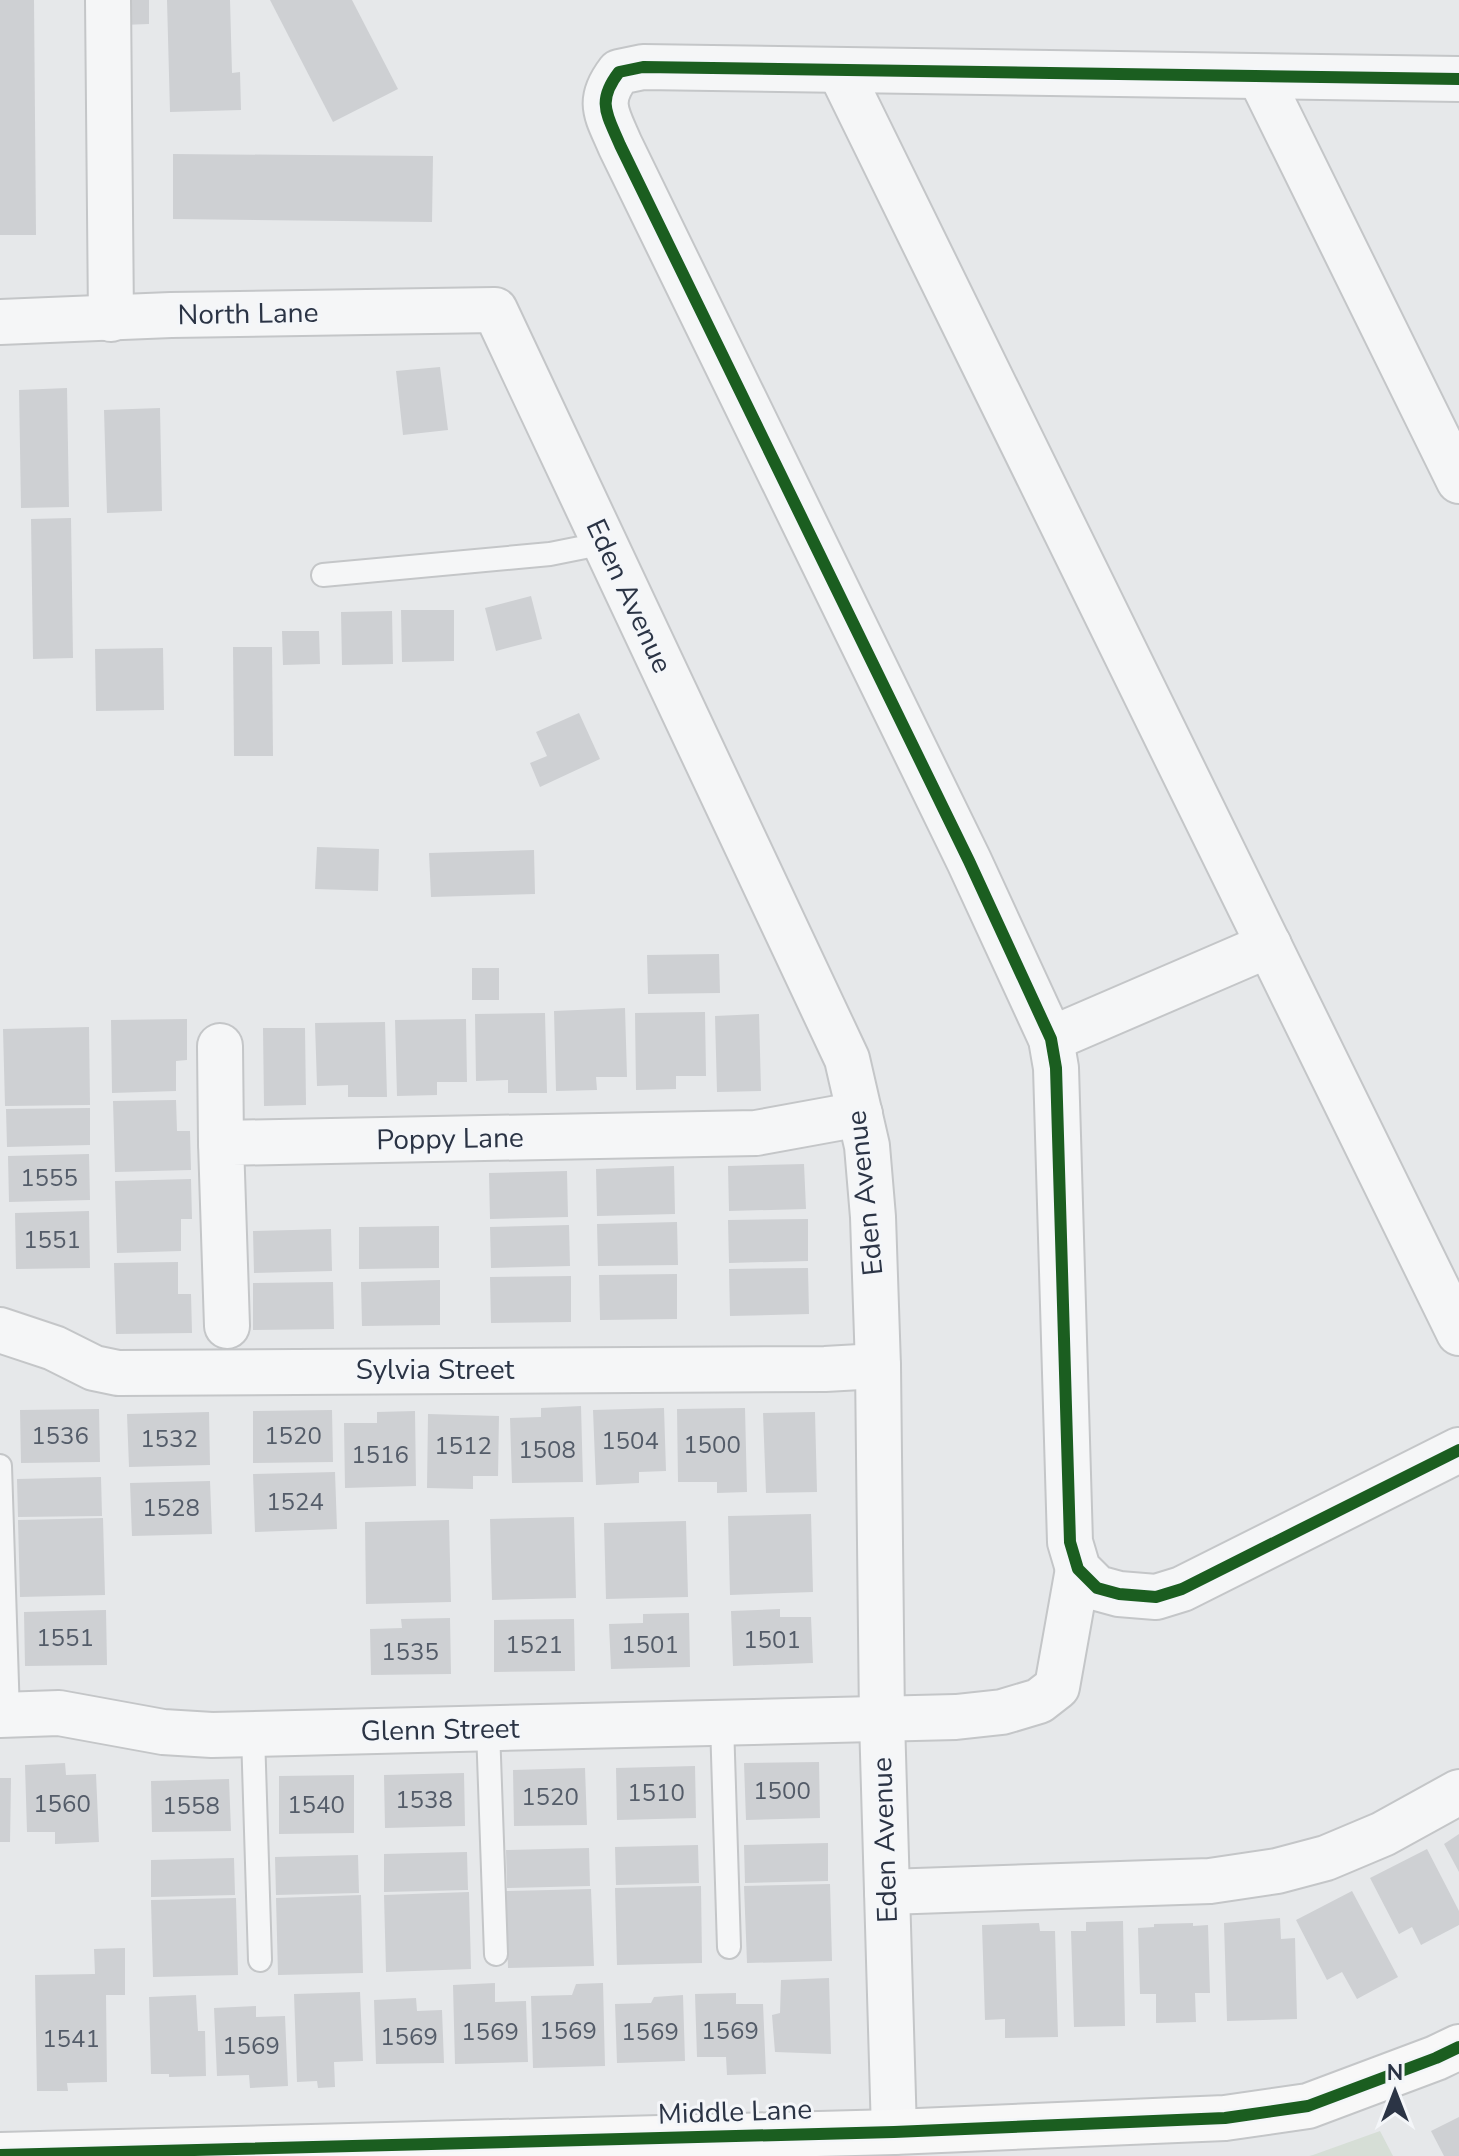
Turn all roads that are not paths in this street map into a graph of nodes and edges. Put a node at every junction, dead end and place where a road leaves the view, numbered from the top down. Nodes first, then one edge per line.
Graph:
1 (108, 0) edge
2 (840, 71) junction
3 (1260, 77) junction
4 (1459, 79) edge
5 (495, 310) joint
6 (111, 319) junction
7 (0, 322) edge
8 (1459, 481) edge
9 (605, 543) junction
10 (323, 575) dead end
11 (1269, 945) junction
12 (1051, 1039) junction
13 (220, 1046) dead end
14 (860, 1114) junction
15 (221, 1143) junction
16 (227, 1326) dead end
17 (0, 1330) edge
18 (1459, 1333) edge
19 (878, 1366) junction
20 (1459, 1450) edge
21 (0, 1466) edge
22 (1078, 1569) junction
23 (4, 1715) edge
24 (882, 1720) junction
25 (722, 1723) junction
26 (488, 1729) junction
27 (253, 1734) junction
28 (1459, 1792) edge
29 (887, 1892) junction
30 (729, 1947) dead end
31 (496, 1954) dead end
32 (260, 1960) dead end
33 (1459, 2047) edge
34 (894, 2144) edge
35 (269, 2153) edge
36 (0, 2155) edge

1 - 6 street
2 - 3 street
2 - 11 street
2 - 12 street
3 - 4 street
3 - 8 street
5 - 6 street, North Lane
5 - 9 street, Eden Avenue
6 - 7 street, North Lane
9 - 10 lane
9 - 14 street, Eden Avenue
11 - 12 street
11 - 18 street
12 - 22 street
13 - 15 street
14 - 15 street, Poppy Lane
14 - 19 street, Eden Avenue
15 - 16 street
17 - 19 street, Sylvia Street
19 - 24 street, Eden Avenue
20 - 22 street
21 - 23 lane
22 - 24 street, Glenn Street
23 - 27 street, Glenn Street
24 - 25 street, Glenn Street
24 - 29 street, Eden Avenue
25 - 26 street, Glenn Street
25 - 30 lane
26 - 27 street, Glenn Street
26 - 31 lane
27 - 32 lane
28 - 29 street
29 - 34 street, Eden Avenue
33 - 34 street, Middle Lane
34 - 35 street, Middle Lane
35 - 36 street, Middle Lane

